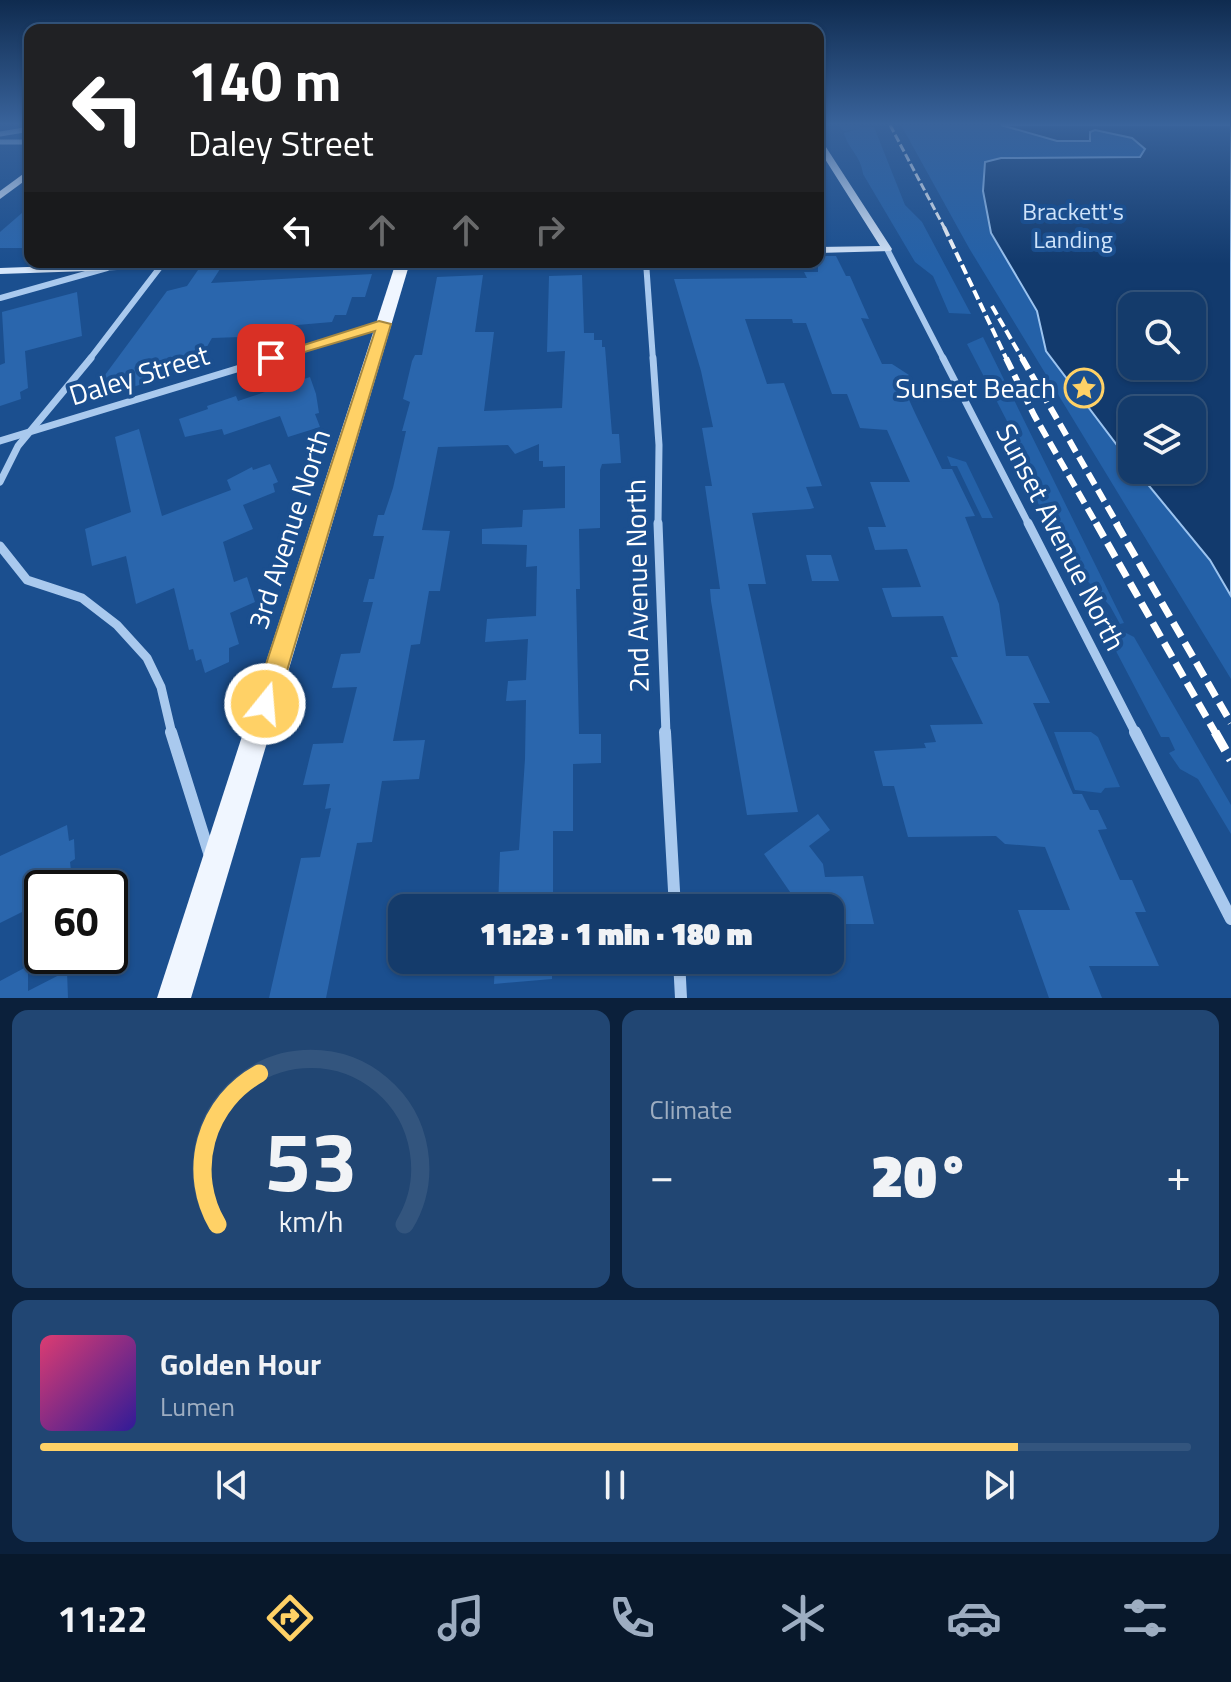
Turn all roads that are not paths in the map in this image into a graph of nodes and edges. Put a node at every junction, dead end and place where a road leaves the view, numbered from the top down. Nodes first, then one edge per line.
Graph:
1 (838, 172) edge
2 (24, 177) edge
3 (0, 196) edge
4 (887, 249) junction
5 (824, 250) edge
6 (107, 268) joint
7 (159, 268) edge
8 (401, 268) edge
9 (646, 268) edge
10 (0, 271) edge
11 (0, 298) edge
12 (384, 324) junction
13 (27, 433) junction
14 (0, 441) edge
15 (0, 482) edge
16 (0, 546) edge
17 (214, 868) junction
18 (674, 894) edge
19 (1231, 919) edge
20 (680, 974) edge
21 (174, 998) edge
22 (681, 998) edge

1 - 4 street, Sunset Avenue North
2 - 3 street
4 - 5 street
4 - 19 street, Sunset Avenue North
6 - 10 street
6 - 11 street
7 - 13 street
8 - 12 main road, 3rd Avenue North
9 - 18 street, 2nd Avenue North
12 - 13 street, Daley Street
12 - 17 main road, 3rd Avenue North
13 - 14 street, Daley Street
13 - 15 street
16 - 17 street
17 - 21 main road, 3rd Avenue North
20 - 22 street

